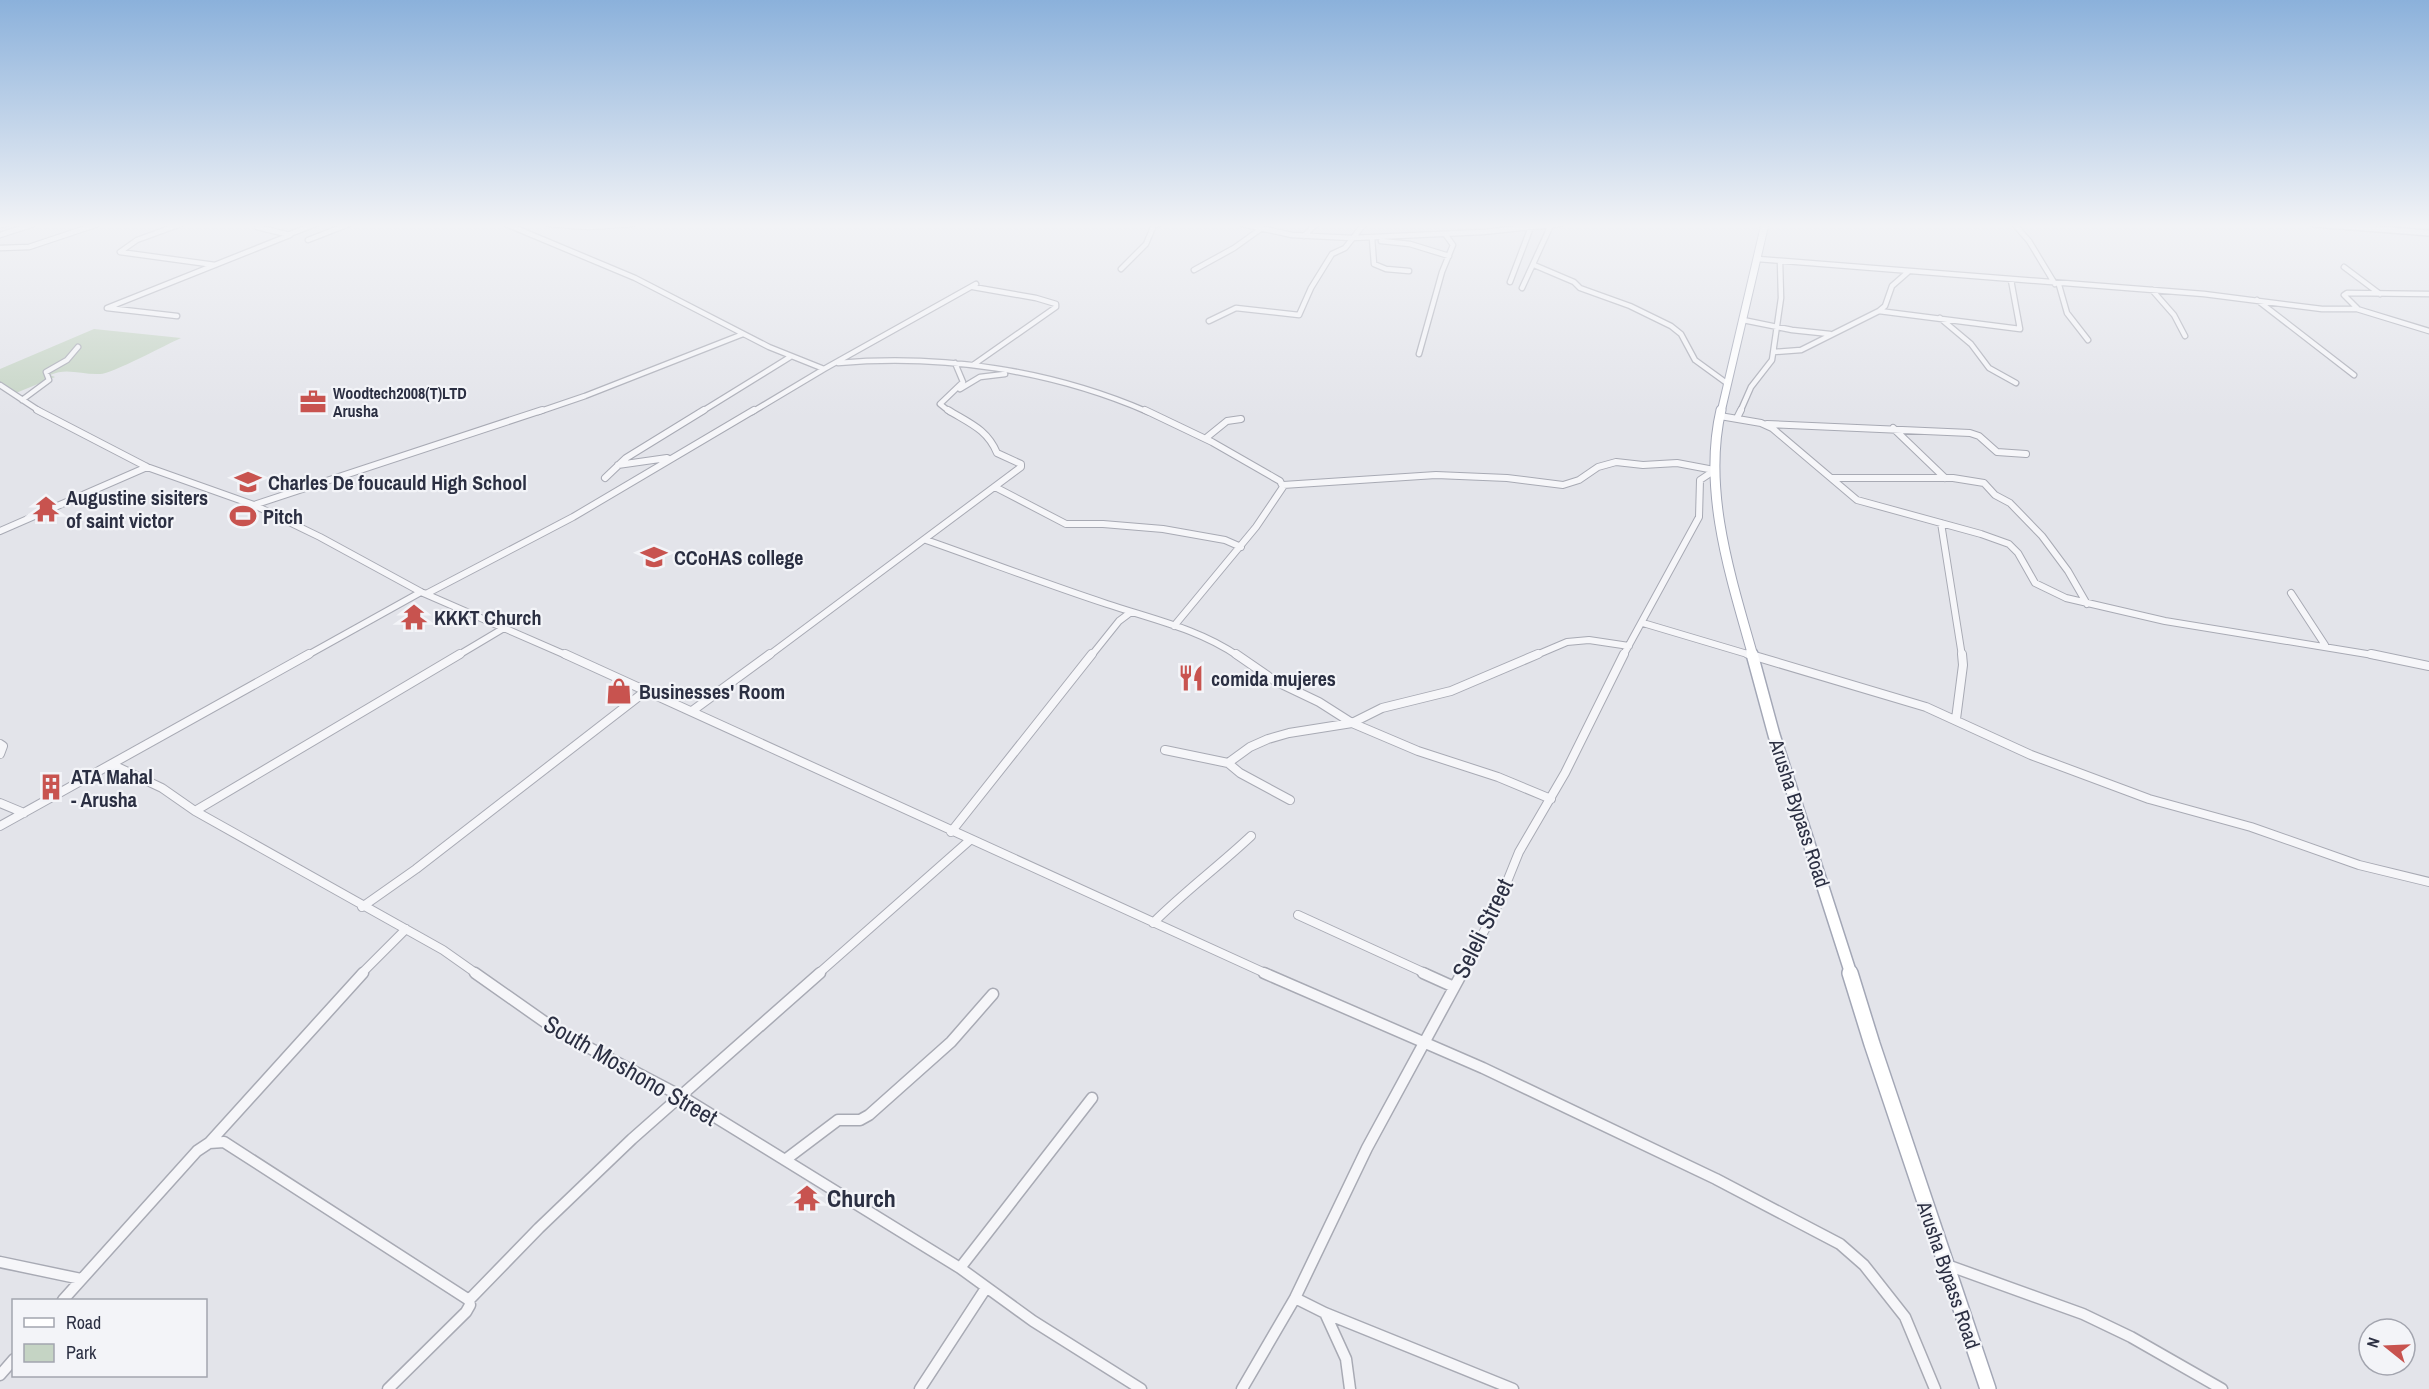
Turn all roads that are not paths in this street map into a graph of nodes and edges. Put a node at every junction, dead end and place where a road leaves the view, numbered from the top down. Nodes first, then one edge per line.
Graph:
1 (156, 289) edge
2 (657, 289) edge
3 (967, 289) edge
4 (993, 289) edge
5 (1311, 289) edge
6 (1437, 289) edge
7 (1582, 289) edge
8 (1751, 289) edge
9 (1780, 289) edge
10 (1891, 289) edge
11 (2013, 289) edge
12 (2059, 289) edge
13 (2133, 289) edge
14 (2373, 289) edge
15 (2152, 290) junction
16 (2380, 294) junction
17 (2429, 294) edge
18 (2257, 300) junction
19 (2357, 309) junction
20 (1879, 311) junction
21 (177, 316) dead end
22 (1940, 318) junction
23 (1743, 320) junction
24 (1209, 321) dead end
25 (1778, 327) junction
26 (2429, 331) edge
27 (743, 334) junction
28 (1830, 334) junction
29 (2185, 336) dead end
30 (2088, 340) dead end
31 (78, 347) dead end
32 (1774, 352) junction
33 (1419, 354) dead end
34 (790, 357) junction
35 (838, 363) junction
36 (955, 363) junction
37 (973, 365) junction
38 (824, 369) junction
39 (1014, 373) junction
40 (2354, 375) dead end
41 (2016, 383) dead end
42 (1728, 384) junction
43 (0, 385) edge
44 (955, 392) junction
45 (22, 400) junction
46 (1720, 416) junction
47 (1737, 418) junction
48 (1241, 419) dead end
49 (1764, 424) junction
50 (1893, 428) junction
51 (1206, 438) junction
52 (2026, 454) dead end
53 (673, 457) junction
54 (616, 465) junction
55 (147, 467) junction
56 (1714, 470) junction
57 (605, 478) dead end
58 (1832, 478) junction
59 (1946, 478) junction
60 (1283, 485) junction
61 (995, 487) junction
62 (254, 505) junction
63 (1941, 523) junction
64 (0, 531) edge
65 (926, 540) junction
66 (1241, 547) junction
67 (423, 593) junction
68 (2291, 594) dead end
69 (2087, 604) junction
70 (1131, 612) junction
71 (1643, 622) junction
72 (1174, 626) junction
73 (504, 628) junction
74 (2325, 645) junction
75 (1629, 646) junction
76 (1753, 656) junction
77 (2429, 666) edge
78 (647, 690) junction
79 (692, 711) junction
80 (1956, 719) junction
81 (1352, 723) junction
82 (0, 744) edge
83 (1165, 750) dead end
84 (0, 754) edge
85 (1228, 763) junction
86 (113, 765) junction
87 (1551, 799) junction
88 (1290, 800) dead end
89 (0, 803) edge
90 (195, 811) junction
91 (24, 813) junction
92 (0, 826) edge
93 (951, 832) junction
94 (1251, 836) dead end
95 (970, 840) junction
96 (2429, 882) edge
97 (363, 907) junction
98 (1299, 915) dead end
99 (1153, 923) junction
100 (406, 929) junction
101 (1454, 987) junction
102 (993, 994) dead end
103 (1423, 1043) junction
104 (681, 1096) junction
105 (1092, 1098) dead end
106 (208, 1143) junction
107 (785, 1160) junction
108 (0, 1262) edge
109 (1945, 1264) junction
110 (960, 1268) junction
111 (81, 1279) junction
112 (986, 1288) junction
113 (1295, 1298) junction
114 (64, 1299) edge
115 (470, 1300) junction
116 (1326, 1313) junction
117 (12, 1361) edge
118 (0, 1375) edge
119 (388, 1389) edge
120 (920, 1389) edge
121 (1142, 1389) edge
122 (1242, 1389) edge
123 (1350, 1389) edge
124 (1513, 1389) edge
125 (1935, 1389) edge
126 (1988, 1389) edge
127 (2222, 1389) edge

1 - 21 street
2 - 27 street
3 - 35 street
4 - 37 street
5 - 24 street
6 - 33 street
7 - 42 street
8 - 23 main road, Arusha Bypass Road
9 - 25 street
10 - 20 street
11 - 22 street
12 - 30 street
13 - 15 street
14 - 16 street
15 - 18 street
15 - 29 street
16 - 17 street
16 - 19 street
18 - 19 street
18 - 40 street
19 - 26 street
20 - 22 street
20 - 28 street
22 - 41 street
23 - 25 street
23 - 42 main road, Arusha Bypass Road
25 - 28 street
25 - 32 street
27 - 34 street
27 - 62 street
28 - 32 street
31 - 45 street
32 - 47 street
34 - 38 street
34 - 54 street
35 - 36 street
35 - 38 street
36 - 37 street
36 - 44 street
37 - 39 street
38 - 53 street
39 - 44 street
39 - 51 street
42 - 46 main road, Arusha Bypass Road
43 - 45 street
44 - 61 street
45 - 55 street
46 - 47 street
46 - 56 main road, Arusha Bypass Road
47 - 49 street
48 - 51 street
49 - 50 street
49 - 58 street
50 - 52 street
50 - 59 street
51 - 60 street
53 - 54 street
53 - 67 street
54 - 57 street
55 - 62 street
55 - 64 street
56 - 60 street
56 - 71 street, Seleli Street
56 - 76 main road, Arusha Bypass Road
58 - 59 street
58 - 63 street
59 - 69 street
60 - 66 street
61 - 65 street
61 - 66 street
62 - 67 street
63 - 69 street
63 - 80 street
65 - 70 street
65 - 79 street
66 - 72 street
67 - 73 street
67 - 86 street
68 - 74 street
69 - 74 street
70 - 72 street
70 - 93 street
71 - 75 street, Seleli Street
71 - 76 street
72 - 81 street
73 - 78 street
73 - 90 street
74 - 77 street
75 - 81 street
75 - 87 street, Seleli Street
76 - 80 street
76 - 109 main road, Arusha Bypass Road
78 - 79 street
78 - 97 street
79 - 93 street
80 - 96 street
81 - 85 street
81 - 87 street
82 - 84 street
83 - 85 street
85 - 88 street
86 - 90 street, South Moshono Street
86 - 91 street
87 - 101 street, Seleli Street
89 - 91 street
90 - 97 street, South Moshono Street
91 - 92 street
93 - 95 street
94 - 99 street
95 - 99 street
95 - 104 street
97 - 100 street, South Moshono Street
98 - 101 street
99 - 103 street
100 - 104 street, South Moshono Street
100 - 106 street
101 - 103 street, Seleli Street
102 - 107 street
103 - 113 street, Seleli Street
103 - 125 street
104 - 107 street, South Moshono Street
104 - 115 street
105 - 110 street
106 - 111 street
106 - 115 street
107 - 110 street, South Moshono Street
108 - 111 street
109 - 126 main road, Arusha Bypass Road
109 - 127 street
110 - 112 street, South Moshono Street
111 - 114 street
112 - 120 street
112 - 121 street, South Moshono Street
113 - 116 street
113 - 122 street, Seleli Street
115 - 119 street
116 - 123 street
116 - 124 street
117 - 118 street

